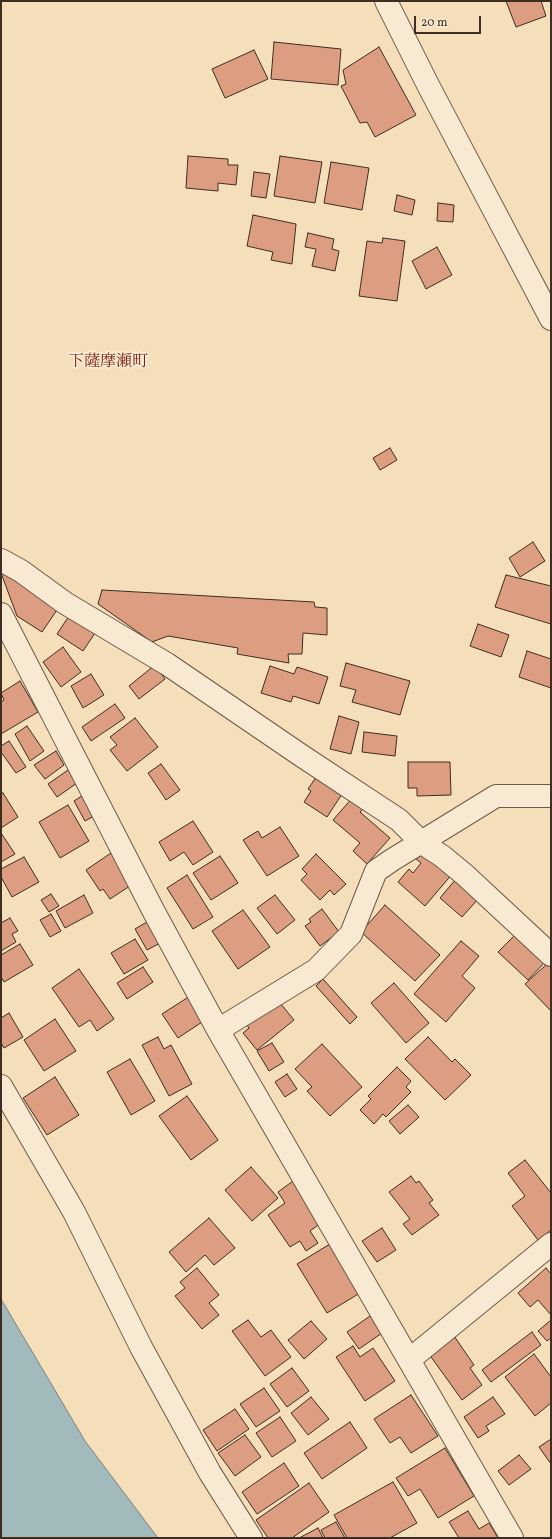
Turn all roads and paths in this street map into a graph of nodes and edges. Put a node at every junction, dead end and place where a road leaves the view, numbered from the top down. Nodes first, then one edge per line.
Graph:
1 (386, 1) edge
2 (551, 320) edge
3 (1, 560) edge
4 (1, 614) edge
5 (551, 796) edge
6 (422, 843) junction
7 (551, 955) edge
8 (218, 1030) junction
9 (1, 1086) edge
10 (551, 1244) edge
11 (409, 1360) junction
12 (251, 1538) edge
13 (512, 1538) edge

1 - 2 street
3 - 6 street
4 - 8 street
5 - 6 street
6 - 7 street
6 - 8 street
8 - 11 street
9 - 12 street
10 - 11 street
11 - 13 street

